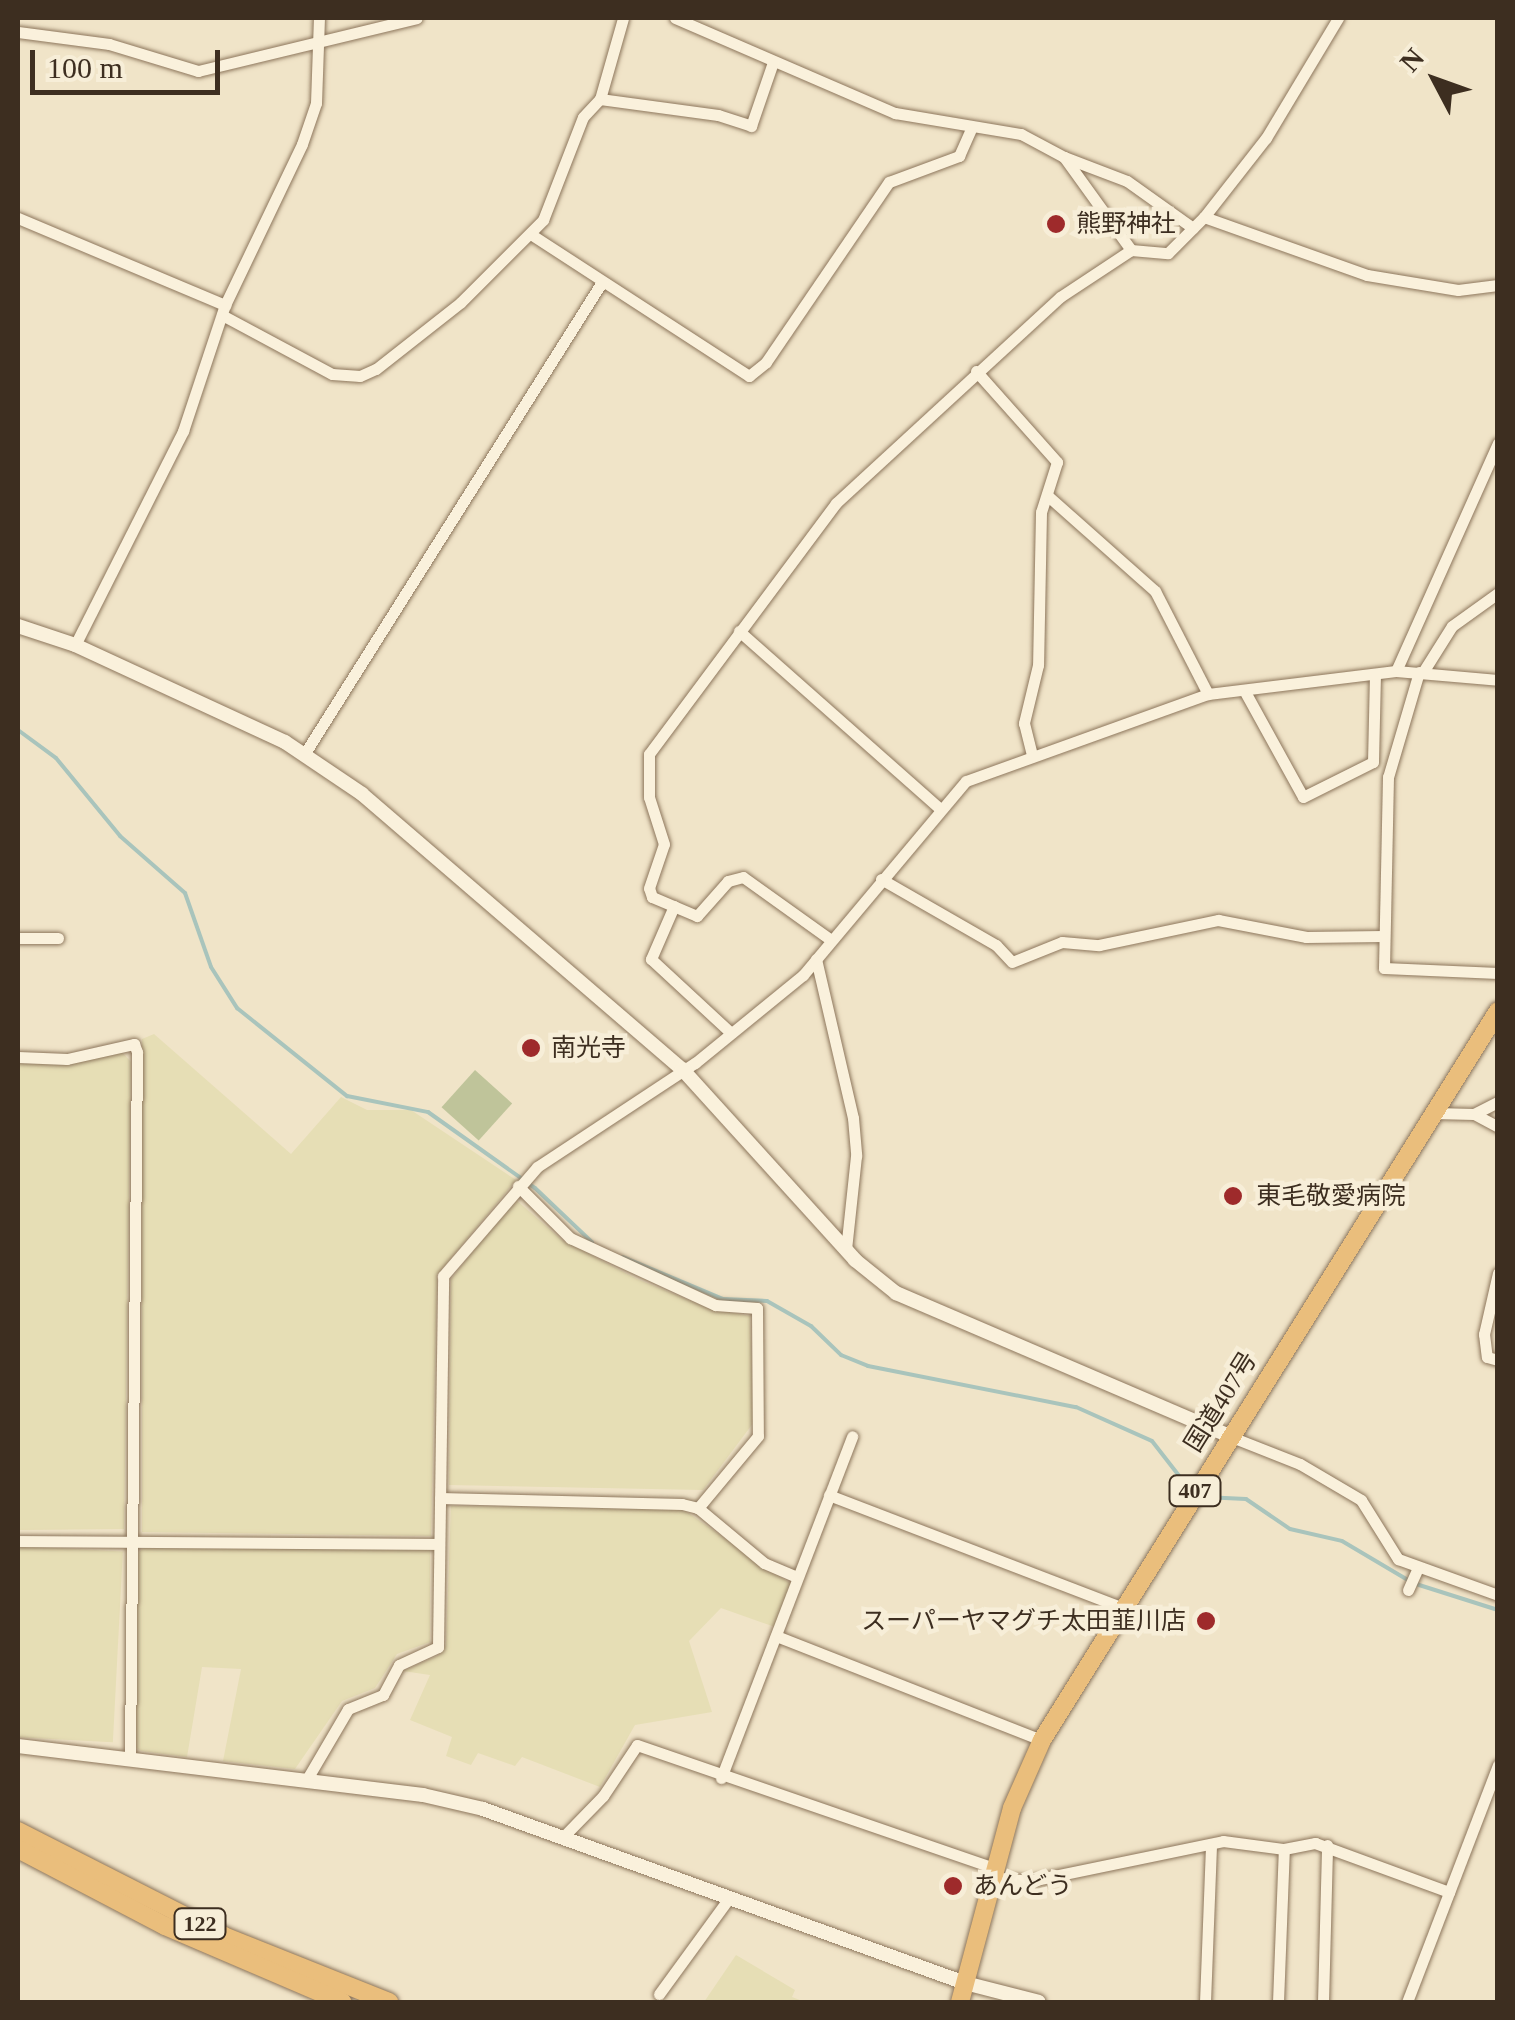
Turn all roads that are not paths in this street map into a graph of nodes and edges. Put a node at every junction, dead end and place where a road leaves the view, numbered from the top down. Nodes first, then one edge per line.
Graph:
1 (319, 18) edge
2 (417, 18) edge
3 (623, 18) edge
4 (675, 18) edge
5 (1338, 18) edge
6 (18, 32) edge
7 (322, 37) junction
8 (773, 62) junction
9 (600, 98) junction
10 (971, 129) junction
11 (1064, 157) junction
12 (1204, 216) junction
13 (18, 218) edge
14 (1193, 228) junction
15 (532, 235) junction
16 (1131, 250) junction
17 (602, 282) junction
18 (1498, 285) edge
19 (224, 310) junction
20 (976, 371) junction
21 (1498, 443) edge
22 (1048, 496) junction
23 (1498, 593) edge
24 (18, 626) edge
25 (739, 630) junction
26 (75, 645) junction
27 (1396, 672) junction
28 (1421, 672) junction
29 (1374, 674) junction
30 (1498, 680) edge
31 (1244, 690) junction
32 (1208, 694) junction
33 (306, 753) junction
34 (1032, 756) junction
35 (938, 807) junction
36 (882, 879) junction
37 (674, 906) junction
38 (1384, 936) junction
39 (18, 938) edge
40 (58, 938) dead end
41 (832, 940) junction
42 (816, 958) junction
43 (1498, 973) edge
44 (1498, 1012) edge
45 (731, 1032) junction
46 (18, 1058) edge
47 (682, 1069) junction
48 (1498, 1102) edge
49 (1434, 1113) junction
50 (1474, 1114) junction
51 (1498, 1127) edge
52 (518, 1186) junction
53 (846, 1250) junction
54 (1496, 1280) edge
55 (1498, 1360) edge
56 (852, 1436) dead end
57 (1229, 1436) junction
58 (829, 1495) junction
59 (440, 1498) junction
60 (698, 1508) junction
61 (18, 1541) edge
62 (132, 1542) junction
63 (439, 1544) junction
64 (1416, 1572) junction
65 (797, 1578) junction
66 (1408, 1590) dead end
67 (1498, 1595) edge
68 (1123, 1608) junction
69 (776, 1636) junction
70 (1042, 1740) junction
71 (18, 1746) edge
72 (130, 1759) junction
73 (1498, 1765) edge
74 (721, 1778) junction
75 (308, 1779) junction
76 (18, 1831) edge
77 (564, 1836) junction
78 (1211, 1844) junction
79 (1327, 1844) junction
80 (18, 1849) edge
81 (1284, 1849) junction
82 (993, 1872) junction
83 (1449, 1892) junction
84 (729, 1898) junction
85 (965, 1983) junction
86 (660, 1994) dead end
87 (342, 2002) edge
88 (389, 2002) edge
89 (960, 2002) edge
90 (1039, 2002) edge
91 (1205, 2002) edge
92 (1278, 2002) edge
93 (1323, 2002) edge
94 (1407, 2002) edge

1 - 7 street
2 - 7 street
3 - 9 street
4 - 8 street
5 - 12 street
6 - 7 street
7 - 19 street
8 - 9 street
8 - 10 street
9 - 15 street
10 - 11 street
10 - 17 street
11 - 14 street
11 - 16 street
12 - 14 street
12 - 18 street
13 - 19 street
14 - 16 street
15 - 17 street
15 - 19 street
16 - 20 street
17 - 33 street
19 - 26 street
20 - 22 street
20 - 25 street
21 - 27 street
22 - 32 street
22 - 34 street
23 - 28 street
24 - 26 street
25 - 35 street
25 - 37 street
26 - 33 street
27 - 28 street
27 - 29 street
28 - 30 street
28 - 38 street
29 - 31 street
29 - 31 street
31 - 32 street
32 - 34 street
33 - 47 street
34 - 35 street
35 - 36 street
36 - 38 street
36 - 41 street
37 - 41 street
37 - 45 street
38 - 43 street
39 - 40 street
41 - 42 street
42 - 45 street
42 - 53 street
44 - 49 highway, 国道407号 / 407
45 - 47 street
46 - 62 street
47 - 52 street
47 - 53 street
48 - 50 street
49 - 50 street
49 - 57 highway, 国道407号 / 407
50 - 51 street
52 - 59 street
52 - 60 street
53 - 57 street
54 - 55 street
56 - 58 street
57 - 64 street
57 - 68 highway, 国道407号 / 407
58 - 65 street
58 - 68 street
59 - 60 street
59 - 63 street
60 - 65 street
61 - 62 street
62 - 63 street
62 - 72 street
63 - 75 street
64 - 66 street
64 - 67 street
65 - 69 street
68 - 70 highway, 国道407号 / 407
69 - 70 street
69 - 74 street
70 - 82 highway, 国道407号 / 407
71 - 72 street
72 - 75 street
73 - 83 street
74 - 77 street
74 - 82 street
75 - 77 street
76 - 88 highway, 122
77 - 84 street
78 - 81 street
78 - 82 street
78 - 91 street
79 - 81 street
79 - 83 street
79 - 93 street
80 - 87 highway, 122
81 - 92 street
82 - 85 highway, 国道407号 / 407
83 - 94 street
84 - 85 street
84 - 86 street
85 - 89 highway, 国道407号 / 407
85 - 90 street

